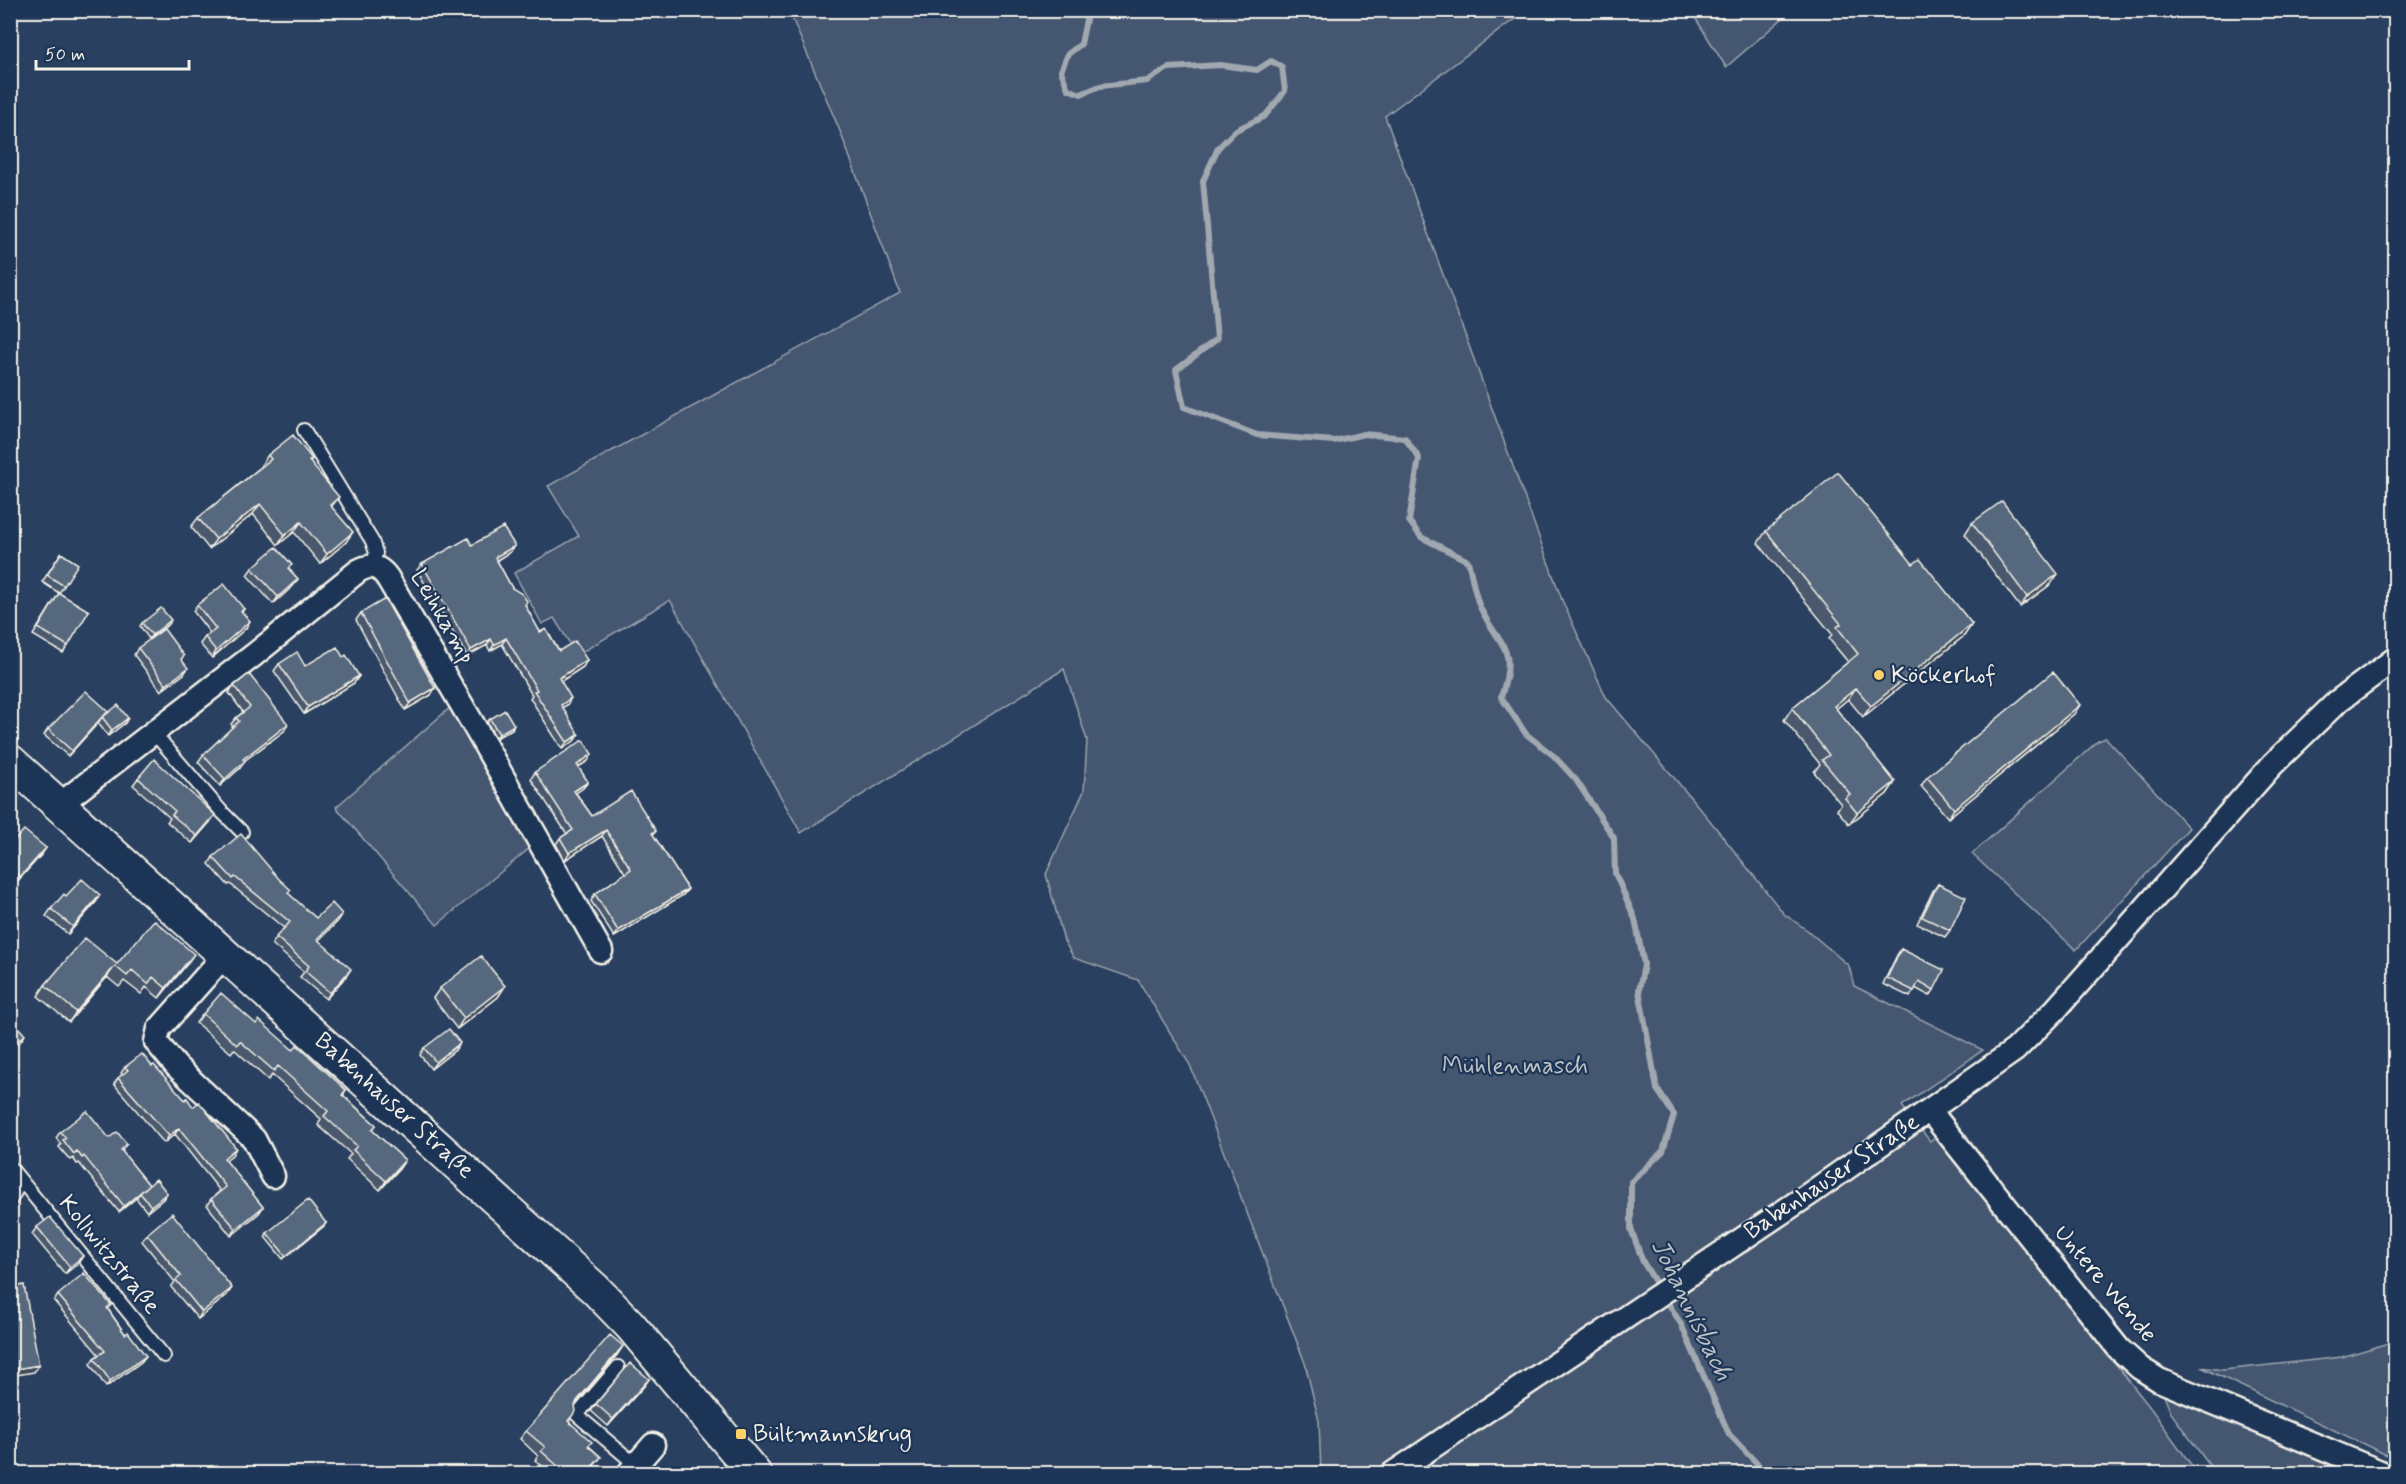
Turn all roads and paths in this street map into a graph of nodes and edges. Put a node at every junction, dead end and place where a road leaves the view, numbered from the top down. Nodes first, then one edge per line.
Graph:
1 (304, 430) dead end
2 (372, 566) junction
3 (2396, 658) edge
4 (154, 733) junction
5 (10, 761) edge
6 (59, 805) junction
7 (242, 832) edge
8 (220, 951) junction
9 (601, 951) dead end
10 (1930, 1111) junction
11 (10, 1167) edge
12 (273, 1176) dead end
13 (21, 1181) junction
14 (10, 1201) edge
15 (164, 1356) dead end
16 (618, 1367) edge
17 (652, 1445) dead end
18 (632, 1469) edge
19 (755, 1473) edge
20 (1392, 1473) edge
21 (2385, 1473) edge

1 - 2 lane
2 - 4 street, Leihkamp
2 - 9 street, Leihkamp
3 - 10 street, Babenhauser Straße
4 - 6 street, Leihkamp
4 - 7 lane
5 - 6 main road, Babenhauser Straße
6 - 8 main road, Babenhauser Straße
8 - 12 street
8 - 19 main road, Babenhauser Straße
10 - 20 street, Babenhauser Straße
10 - 21 street, Untere Wende
11 - 13 lane, Kollwitzstraße
13 - 14 lane
13 - 15 lane, Kollwitzstraße
16 - 18 lane
17 - 18 street

